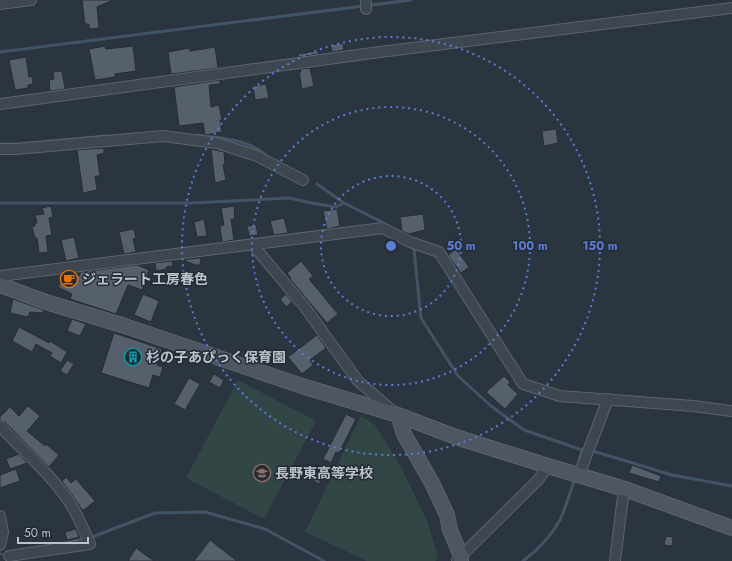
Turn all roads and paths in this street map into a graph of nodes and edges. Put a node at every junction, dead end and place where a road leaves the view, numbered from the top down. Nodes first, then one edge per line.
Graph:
1 (31, 0) edge
2 (0, 4) edge
3 (732, 8) edge
4 (0, 104) edge
5 (0, 149) edge
6 (303, 180) dead end
7 (252, 244) junction
8 (0, 276) edge
9 (0, 285) edge
10 (608, 399) junction
11 (732, 411) edge
12 (398, 415) junction
13 (0, 426) edge
14 (548, 466) junction
15 (578, 475) junction
16 (625, 489) junction
17 (0, 516) edge
18 (732, 528) edge
19 (0, 546) edge
20 (13, 558) edge
21 (459, 559) edge
22 (615, 561) edge

1 - 2 street
3 - 4 street
5 - 6 street
7 - 8 street
7 - 10 street
7 - 12 street
9 - 12 street
10 - 11 street
10 - 15 street
12 - 14 street
12 - 21 street
13 - 20 street
14 - 15 street
14 - 21 street
15 - 16 street
16 - 18 street
16 - 22 street
17 - 19 street
19 - 20 street

